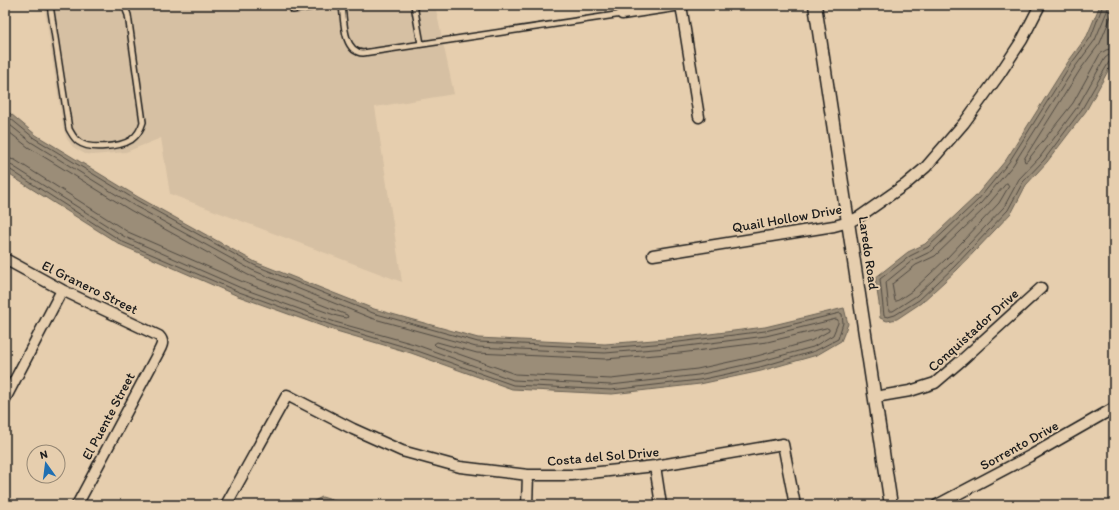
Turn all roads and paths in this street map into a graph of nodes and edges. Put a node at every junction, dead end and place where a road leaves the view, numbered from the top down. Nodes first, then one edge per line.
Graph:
1 (50, 5) edge
2 (124, 5) edge
3 (325, 5) edge
4 (342, 5) edge
5 (414, 5) edge
6 (681, 5) edge
7 (815, 5) edge
8 (1040, 5) edge
9 (293, 10) dead end
10 (622, 14) joint
11 (421, 44) junction
12 (699, 117) dead end
13 (849, 222) junction
14 (653, 255) dead end
15 (5, 259) edge
16 (1041, 288) dead end
17 (62, 290) junction
18 (162, 340) joint
19 (875, 398) junction
20 (5, 399) edge
21 (1114, 408) edge
22 (655, 466) junction
23 (528, 475) junction
24 (953, 502) edge
25 (77, 505) edge
26 (226, 505) edge
27 (527, 505) edge
28 (661, 505) edge
29 (795, 505) edge
30 (891, 505) edge
31 (937, 505) edge

1 - 2 lane
3 - 9 lane
4 - 11 lane
5 - 11 lane
6 - 10 street
6 - 12 street
7 - 13 street, Laredo Road
8 - 13 street, Quail Hollow Drive
10 - 11 lane
13 - 14 street, Quail Hollow Drive
13 - 19 street, Laredo Road
15 - 17 street, El Granero Street
16 - 19 street, Conquistador Drive
17 - 18 street, El Granero Street
17 - 20 street
18 - 25 street, El Puente Street
19 - 30 street, Laredo Road
21 - 24 street, Sorrento Drive
22 - 23 street, Costa del Sol Drive
22 - 28 street
22 - 29 street, Costa del Sol Drive
23 - 26 street, Costa del Sol Drive
23 - 27 street
24 - 31 street, Sorrento Drive

